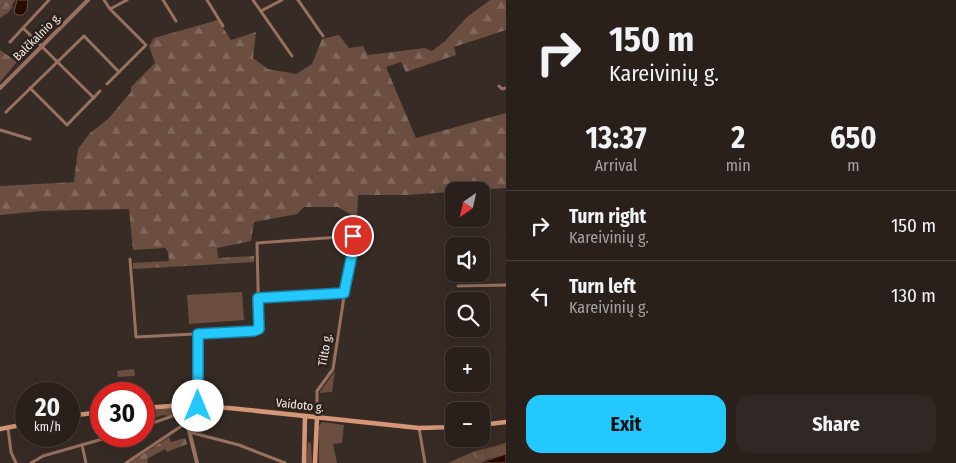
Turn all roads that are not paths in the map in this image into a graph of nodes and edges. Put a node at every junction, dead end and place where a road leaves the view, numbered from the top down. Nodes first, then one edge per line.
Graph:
1 (49, 0) edge
2 (88, 0) edge
3 (104, 0) edge
4 (128, 0) edge
5 (163, 0) edge
6 (207, 0) edge
7 (253, 0) edge
8 (282, 0) edge
9 (298, 0) edge
10 (110, 9) junction
11 (261, 10) junction
12 (176, 21) dead end
13 (223, 26) dead end
14 (23, 28) junction
15 (323, 36) dead end
16 (10, 42) dead end
17 (41, 47) junction
18 (292, 56) dead end
19 (56, 62) junction
20 (119, 72) junction
21 (107, 84) dead end
22 (499, 86) dead end
23 (0, 88) edge
24 (30, 88) junction
25 (506, 88) edge
26 (100, 91) dead end
27 (94, 98) junction
28 (6, 112) dead end
29 (0, 130) edge
30 (30, 139) dead end
31 (130, 259) dead end
32 (506, 285) edge
33 (458, 286) dead end
34 (344, 293) junction
35 (258, 298) junction
36 (198, 334) junction
37 (182, 406) junction
38 (198, 406) junction
39 (155, 407) edge
40 (184, 412) junction
41 (305, 416) junction
42 (317, 417) junction
43 (155, 422) edge
44 (506, 422) edge
45 (186, 423) junction
46 (490, 424) edge
47 (15, 426) edge
48 (8, 427) junction
49 (445, 427) edge
50 (419, 428) junction
51 (0, 429) edge
52 (189, 431) junction
53 (90, 443) edge
54 (304, 443) junction
55 (314, 444) junction
56 (82, 445) junction
57 (16, 463) edge
58 (31, 463) edge
59 (86, 463) edge
60 (126, 463) edge
61 (197, 463) edge
62 (284, 463) edge
63 (304, 463) edge
64 (315, 463) edge
65 (425, 463) edge

1 - 14 street
2 - 17 street, Balčkalnio g.
3 - 10 street
4 - 10 street
5 - 12 street
6 - 13 street
7 - 11 street
8 - 11 street
9 - 15 street
10 - 20 street
11 - 18 street
14 - 16 street
14 - 17 street
17 - 19 street
17 - 23 street, Balčkalnio g.
19 - 20 street
19 - 24 street
19 - 27 street
20 - 21 street
22 - 25 street
24 - 27 street
24 - 28 street
26 - 27 street
29 - 30 street
31 - 36 street
32 - 33 street
34 - 35 street
34 - 35 street, Tilto g.
34 - 42 street, Tilto g.
35 - 36 street
36 - 38 street
37 - 38 main road, Vaidoto g.
37 - 39 main road, Vaidoto g.
37 - 40 street
38 - 41 main road, Vaidoto g.
40 - 43 street
40 - 45 street
41 - 42 main road, Vaidoto g.
41 - 54 main road
42 - 50 main road, Vaidoto g.
42 - 55 main road, Tilto g.
44 - 46 main road
45 - 52 street
45 - 60 street
47 - 48 main road
48 - 51 main road
48 - 57 street
49 - 50 main road, Vaidoto g.
50 - 65 street
52 - 61 street
52 - 62 street
53 - 56 street
54 - 55 main road
54 - 63 main road
55 - 64 main road, Tilto g.
56 - 58 street
56 - 59 street

